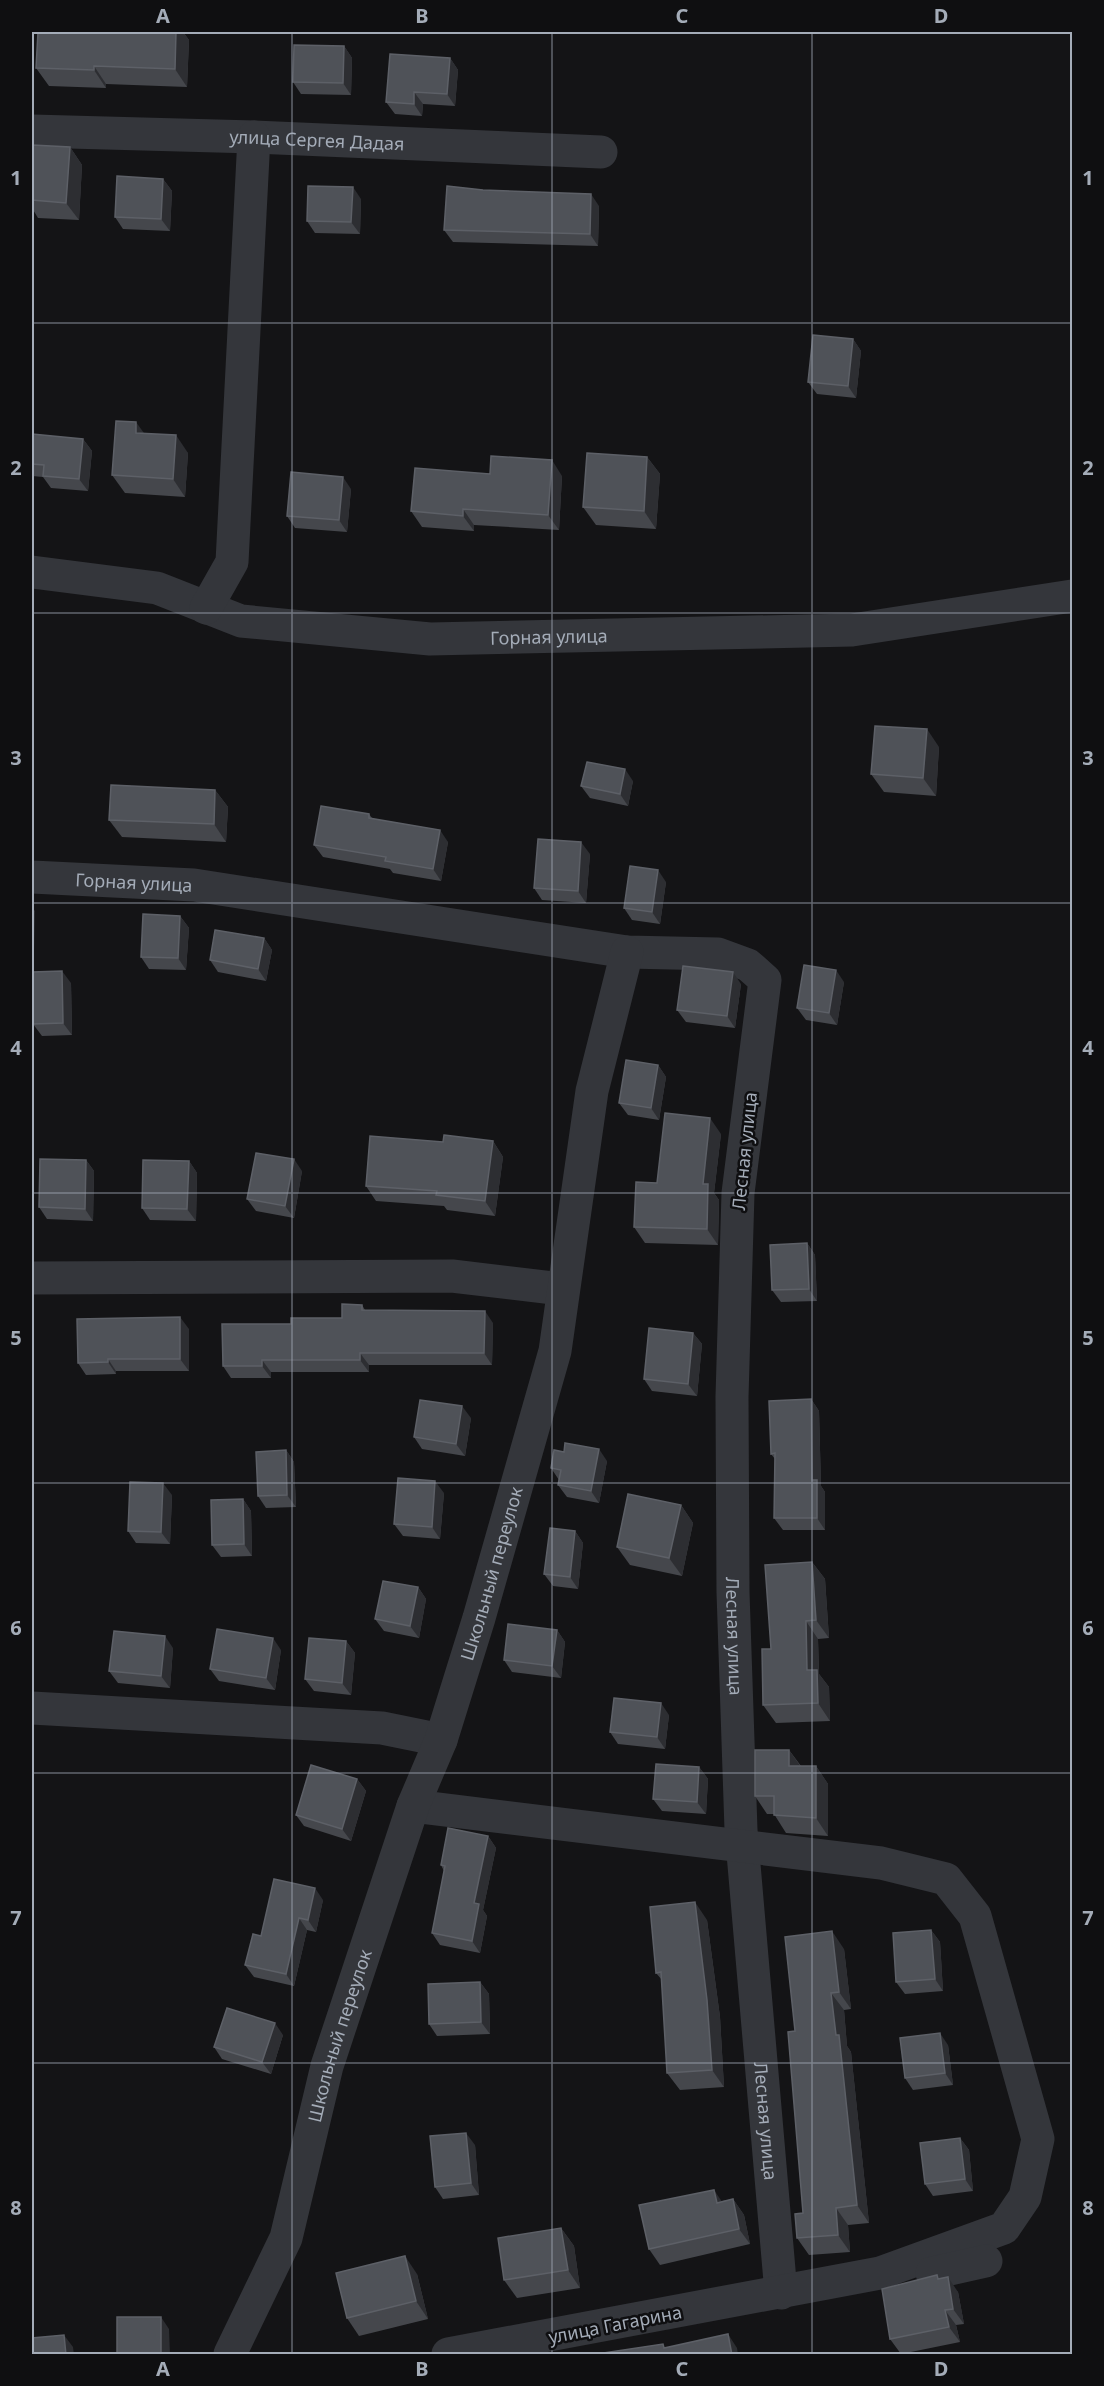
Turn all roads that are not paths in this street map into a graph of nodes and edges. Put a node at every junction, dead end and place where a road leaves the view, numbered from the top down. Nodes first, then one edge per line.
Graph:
1 (32, 131) edge
2 (254, 137) junction
3 (601, 152) dead end
4 (32, 572) edge
5 (1072, 596) edge
6 (206, 608) junction
7 (32, 877) edge
8 (627, 952) junction
9 (765, 980) joint
10 (32, 1278) edge
11 (562, 1290) junction
12 (32, 1708) edge
13 (441, 1740) junction
14 (413, 1806) junction
15 (742, 1844) junction
16 (986, 2260) dead end
17 (781, 2293) junction
18 (230, 2355) edge
19 (448, 2355) edge

1 - 2 street, улица Сергея Дадая
2 - 3 street, улица Сергея Дадая
2 - 6 street
4 - 6 street, Горная улица
5 - 6 street, Горная улица
7 - 8 street, Горная улица
8 - 9 street, Горная улица
8 - 11 street, Школьный переулок
9 - 15 street, Лесная улица
10 - 11 street
11 - 13 street, Школьный переулок
12 - 13 street
13 - 14 street, Школьный переулок
14 - 15 street
14 - 18 street, Школьный переулок
15 - 17 street, Лесная улица
15 - 17 street
16 - 17 street
17 - 19 street, улица Гагарина

